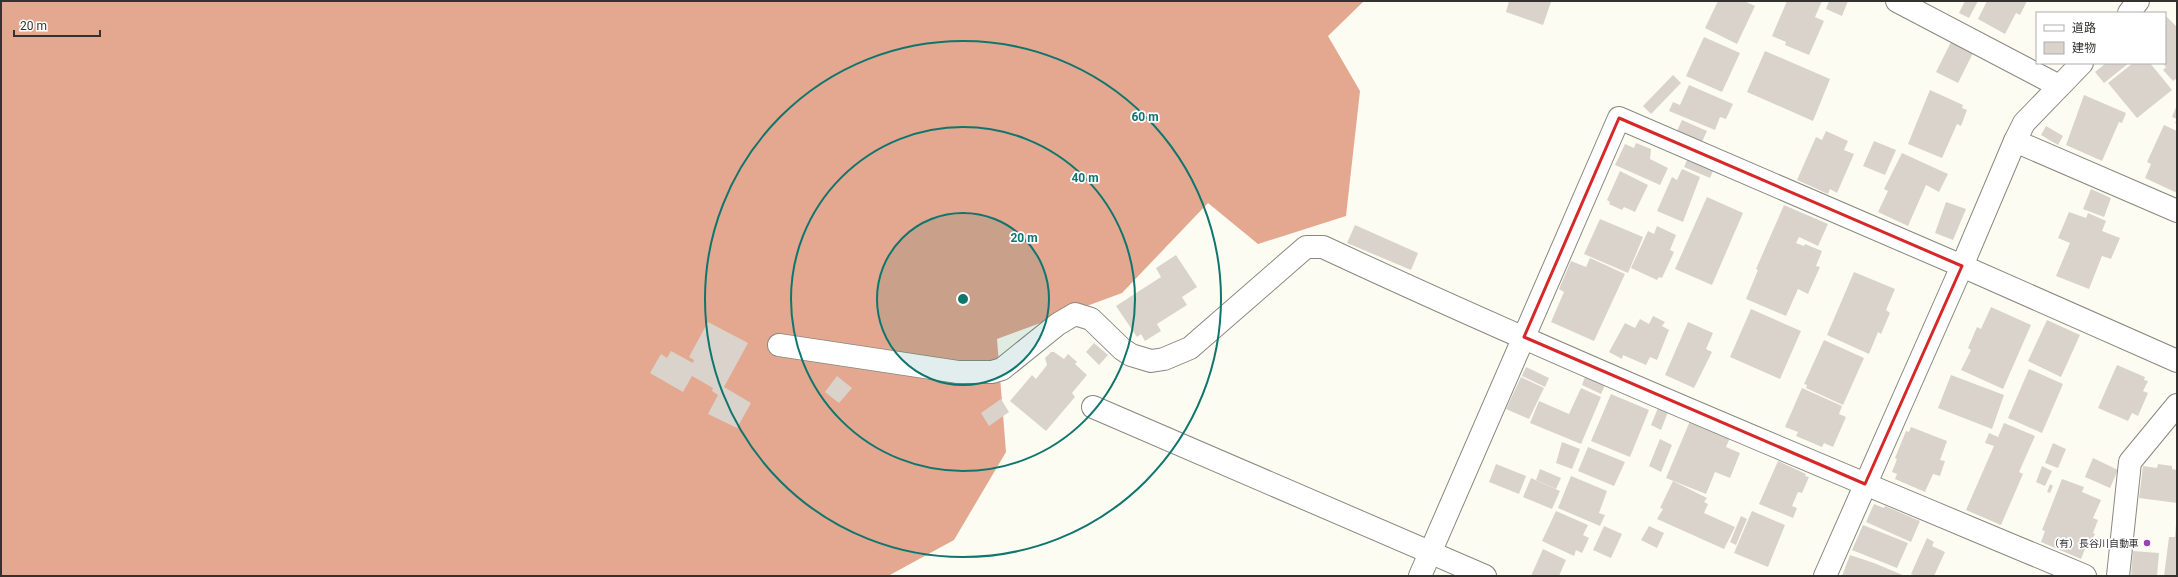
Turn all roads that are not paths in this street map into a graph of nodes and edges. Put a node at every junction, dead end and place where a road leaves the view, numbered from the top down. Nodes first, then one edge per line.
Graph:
1 (1898, 1) edge
2 (2138, 1) edge
3 (2130, 12) edge
4 (2081, 64) edge
5 (2060, 86) junction
6 (2015, 141) junction
7 (2177, 212) edge
8 (1962, 266) junction
9 (1524, 337) junction
10 (779, 345) dead end
11 (2177, 361) edge
12 (2177, 405) edge
13 (1093, 407) dead end
14 (1865, 484) junction
15 (1431, 552) junction
16 (1420, 576) edge
17 (1485, 576) edge
18 (1825, 576) edge
19 (2085, 576) edge
20 (2118, 576) edge

1 - 5 street
2 - 3 street
4 - 5 street
5 - 6 street
6 - 7 street
6 - 8 street
8 - 9 street
8 - 11 street
8 - 14 street
9 - 10 street
9 - 14 street
9 - 15 street
12 - 20 street
13 - 15 street
14 - 18 street
14 - 19 street
15 - 16 street
15 - 17 street

